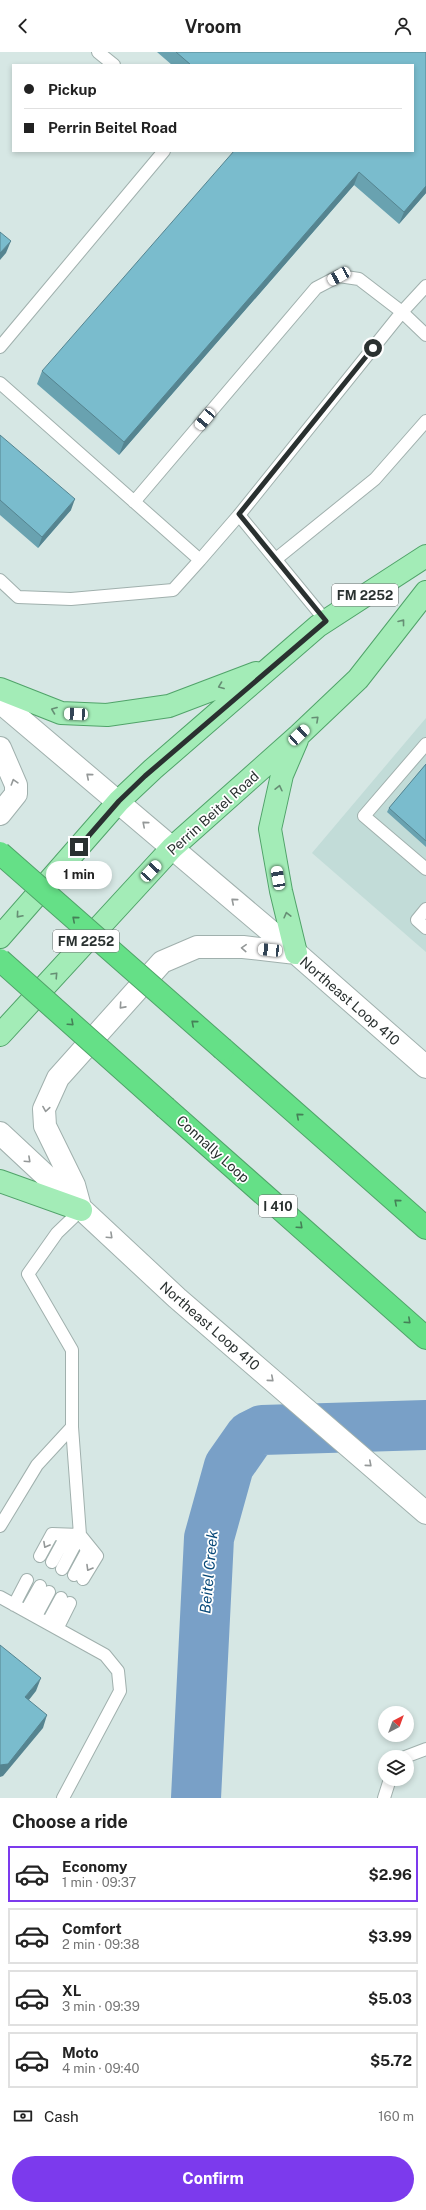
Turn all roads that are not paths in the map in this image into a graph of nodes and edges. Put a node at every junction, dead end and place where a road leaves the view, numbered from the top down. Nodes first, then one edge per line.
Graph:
1 (98, 52) edge
2 (113, 64) edge
3 (163, 152) edge
4 (426, 286) edge
5 (402, 312) junction
6 (426, 335) edge
7 (0, 347) edge
8 (0, 383) edge
9 (426, 421) edge
10 (134, 502) junction
11 (239, 514) junction
12 (426, 556) edge
13 (276, 559) junction
14 (200, 560) junction
15 (0, 580) edge
16 (426, 592) edge
17 (326, 621) junction
18 (271, 667) junction
19 (0, 689) edge
20 (0, 702) edge
21 (299, 735) junction
22 (426, 744) edge
23 (0, 748) edge
24 (119, 801) junction
25 (0, 814) edge
26 (172, 848) junction
27 (0, 853) edge
28 (426, 869) edge
29 (426, 909) edge
30 (426, 928) edge
31 (0, 937) edge
32 (296, 953) junction
33 (0, 960) edge
34 (0, 1035) edge
35 (426, 1067) edge
36 (0, 1133) edge
37 (0, 1181) edge
38 (81, 1210) junction
39 (426, 1228) edge
40 (426, 1338) edge
41 (72, 1427) junction
42 (426, 1513) edge
43 (0, 1526) edge
44 (80, 1535) junction
45 (40, 1556) dead end
46 (52, 1562) dead end
47 (62, 1569) dead end
48 (78, 1577) dead end
49 (28, 1580) dead end
50 (44, 1589) dead end
51 (0, 1597) edge
52 (66, 1601) dead end
53 (14, 1604) junction
54 (31, 1613) junction
55 (53, 1625) junction
56 (426, 1749) edge
57 (414, 1754) edge
58 (388, 1786) edge
59 (63, 1798) edge
60 (384, 1798) edge

1 - 2 lane
3 - 7 lane
4 - 5 lane
5 - 6 lane
5 - 10 lane
5 - 11 lane
8 - 10 lane
9 - 13 lane
10 - 14 lane
11 - 13 lane
11 - 14 lane
12 - 17 main road, FM 2252
13 - 17 lane
14 - 15 lane
21 -> 16 main road, Perrin Beitel Road / FM 2252
17 - 18 main road, FM 2252
18 -> 19 main road
18 - 24 main road, FM 2252
24 -> 20 main road, Northeast Loop 410
21 - 26 main road, Perrin Beitel Road / FM 2252
32 -> 21 main road
22 - 28 lane
25 -> 23 main road
26 -> 24 main road, Northeast Loop 410
24 -> 31 main road, FM 2252
32 -> 26 main road, Northeast Loop 410
34 -> 26 main road, Perrin Beitel Road / FM 2252
39 -> 27 highway, bridge
29 - 30 lane
32 - 35 main road, Northeast Loop 410
32 -> 38 main road
33 -> 40 highway, Connally Loop / I 410, bridge
36 -> 38 main road, Northeast Loop 410
37 - 38 main road
38 - 41 lane
38 -> 42 main road, Northeast Loop 410
41 - 43 lane
41 - 44 lane
44 -> 45 lane
44 - 46 lane
44 - 47 lane
44 -> 48 lane
49 - 53 lane
50 - 54 lane
51 - 53 lane
52 - 55 lane
53 - 54 lane
54 - 55 lane
55 - 59 lane
56 - 57 lane
58 - 60 lane

